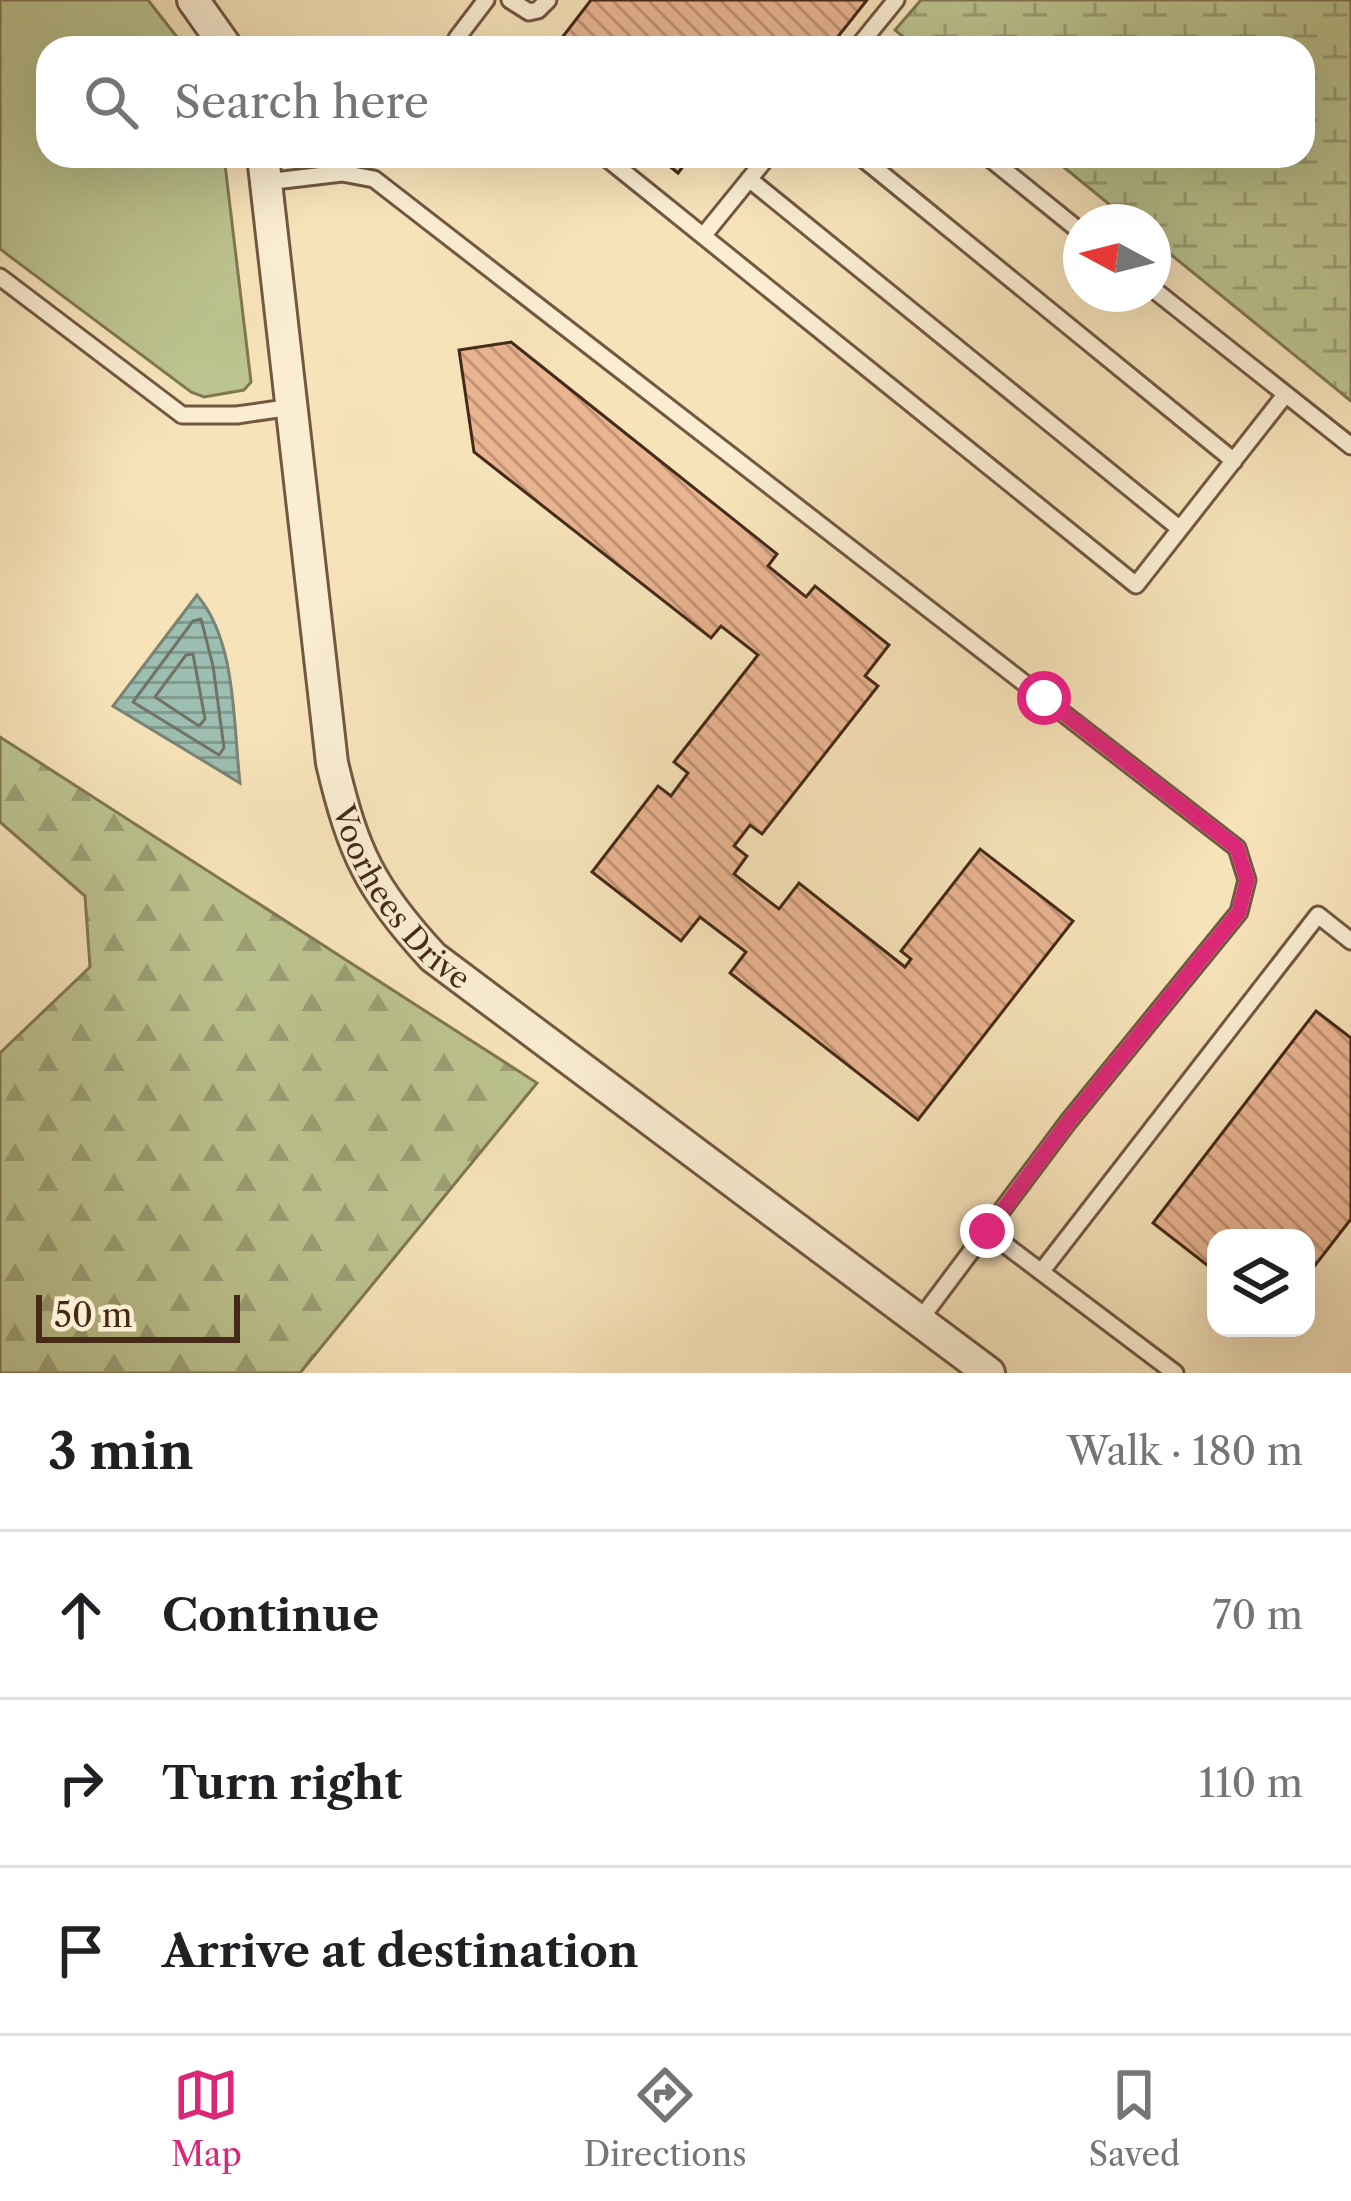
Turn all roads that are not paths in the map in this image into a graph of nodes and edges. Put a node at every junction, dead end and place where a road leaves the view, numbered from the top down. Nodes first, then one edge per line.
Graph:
1 (193, 0) edge
2 (486, 0) edge
3 (510, 0) edge
4 (548, 0) edge
5 (896, 0) edge
6 (218, 36) edge
7 (459, 36) edge
8 (867, 36) edge
9 (619, 168) edge
10 (758, 168) edge
11 (875, 168) edge
12 (1002, 168) edge
13 (264, 169) edge
14 (749, 179) junction
15 (1063, 217) edge
16 (703, 236) junction
17 (0, 277) edge
18 (1171, 303) edge
19 (1285, 395) junction
20 (292, 407) junction
21 (1351, 446) edge
22 (1234, 461) junction
23 (1180, 529) junction
24 (1351, 941) edge
25 (987, 1231) junction
26 (1041, 1272) junction
27 (919, 1321) junction
28 (989, 1373) edge
29 (1174, 1373) edge

1 - 6 street
2 - 7 lane
3 - 4 lane
5 - 8 lane
9 - 16 lane
10 - 14 lane
11 - 22 lane
12 - 15 lane
13 - 20 street, Voorhees Drive
13 - 25 lane
14 - 16 lane
14 - 23 lane
16 - 23 lane
17 - 20 lane
18 - 19 lane
19 - 21 lane
19 - 22 lane
20 - 27 street, Voorhees Drive
22 - 23 lane
24 - 26 lane
25 - 26 lane
25 - 27 lane
26 - 29 lane
27 - 28 street, Voorhees Drive

